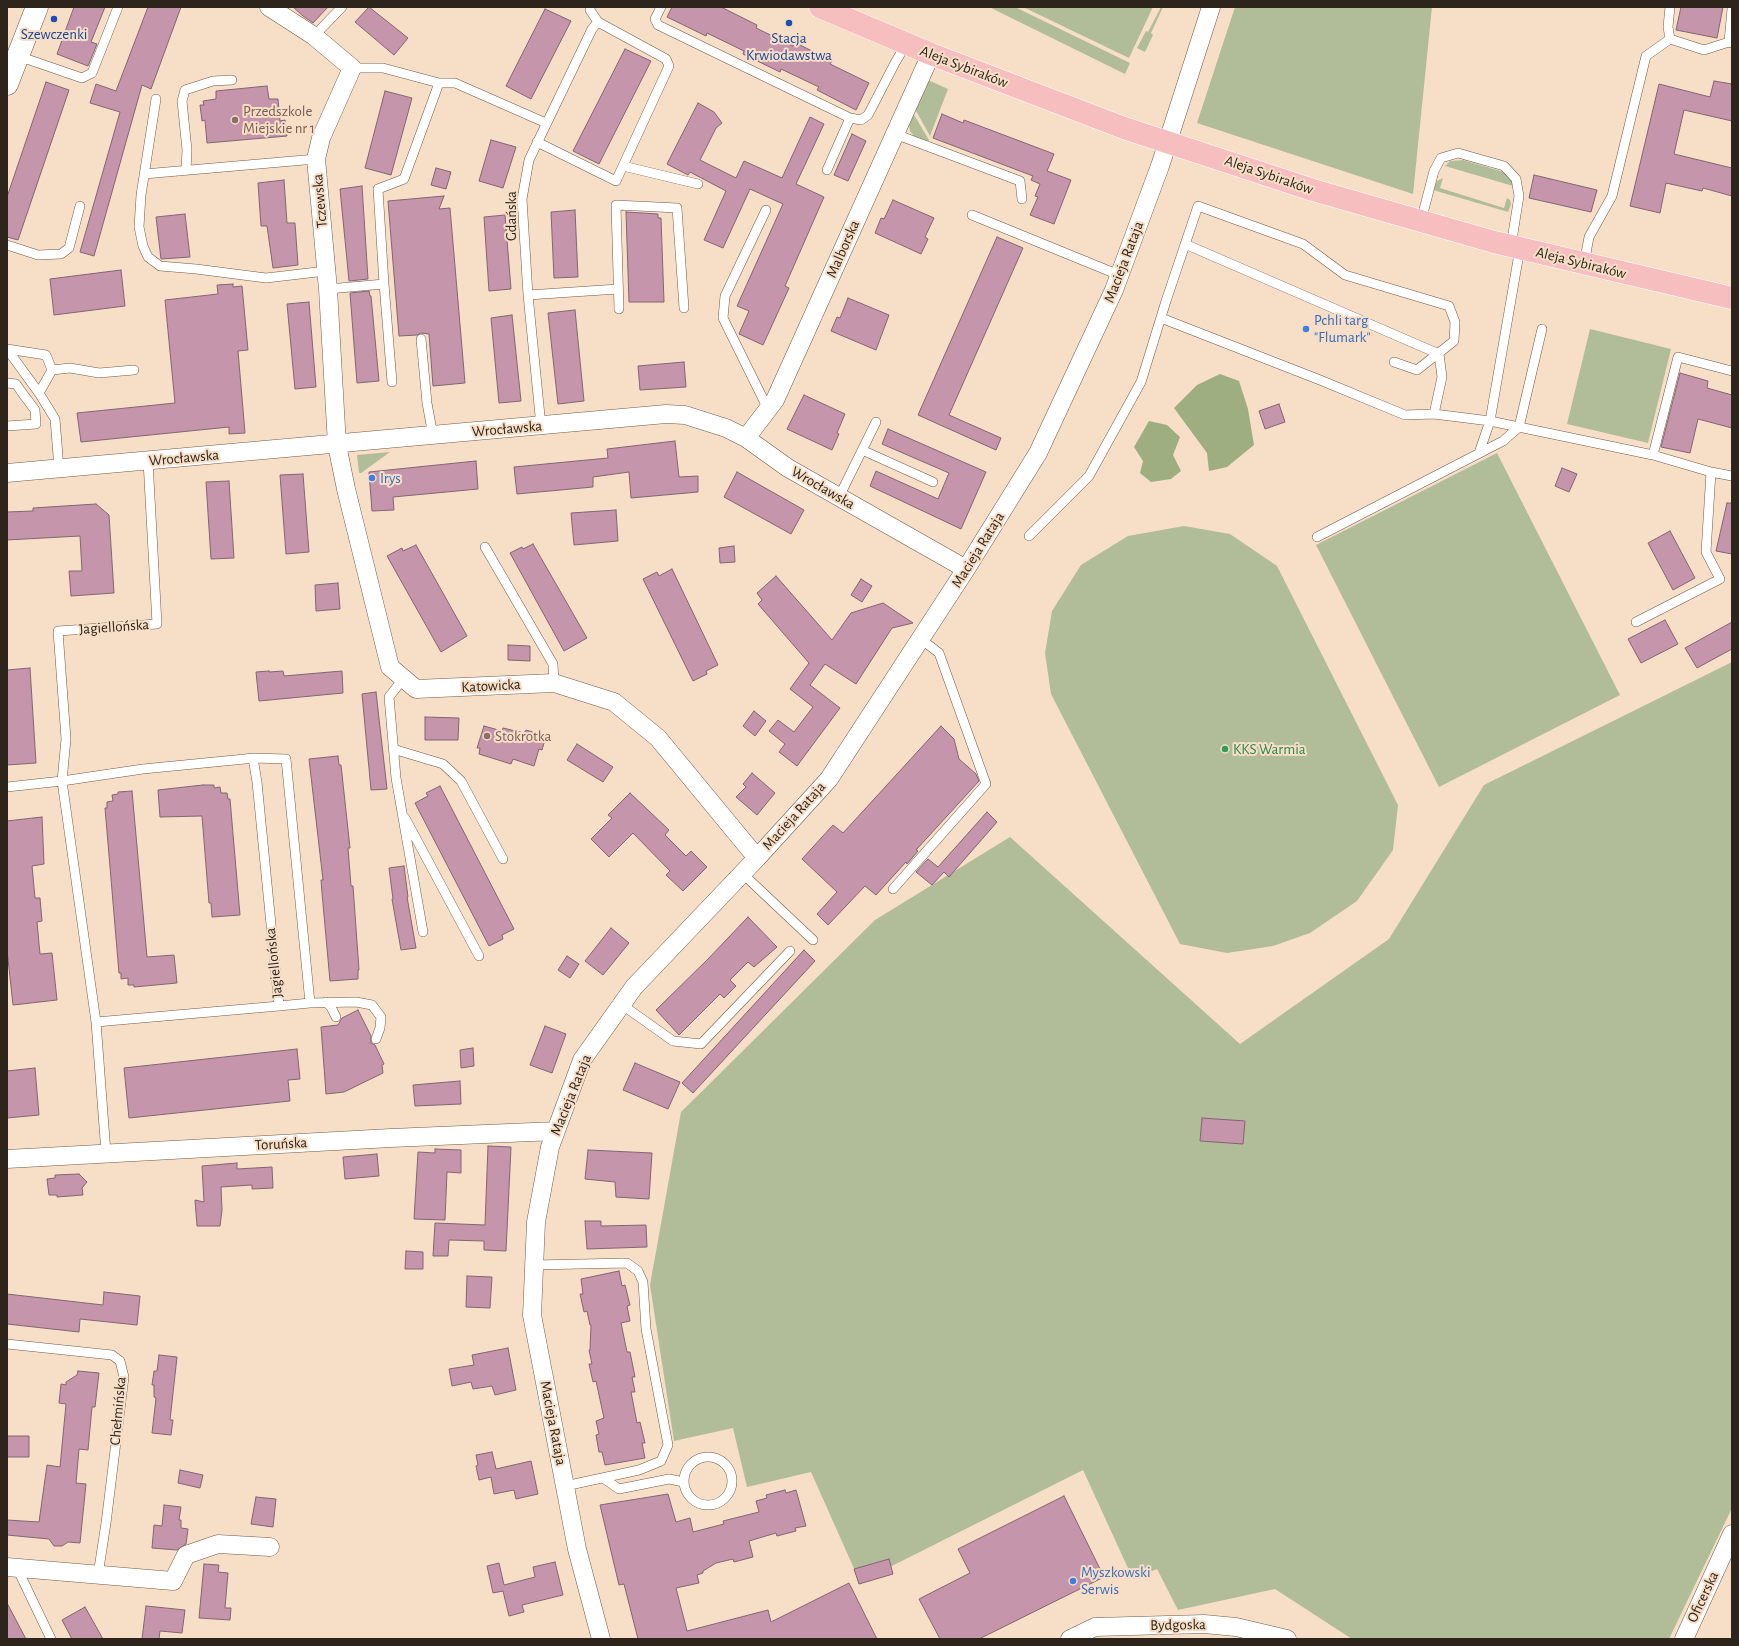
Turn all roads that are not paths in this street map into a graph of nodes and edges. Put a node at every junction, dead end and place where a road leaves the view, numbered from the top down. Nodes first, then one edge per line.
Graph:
1 (36, 7) edge
2 (118, 7) edge
3 (269, 7) edge
4 (342, 7) edge
5 (661, 7) edge
6 (820, 7) edge
7 (1211, 7) edge
8 (1670, 7) edge
9 (1732, 9) edge
10 (590, 10) dead end
11 (598, 22) junction
12 (314, 36) junction
13 (1670, 40) junction
14 (1730, 42) edge
15 (906, 44) junction
16 (931, 54) junction
17 (18, 56) junction
18 (352, 68) junction
19 (232, 80) dead end
20 (439, 83) junction
21 (7, 84) edge
22 (156, 99) dead end
23 (850, 118) junction
24 (546, 123) junction
25 (895, 134) junction
26 (537, 142) junction
27 (1168, 142) junction
28 (316, 159) junction
29 (623, 166) junction
30 (186, 170) junction
31 (827, 170) dead end
32 (144, 174) junction
33 (698, 184) dead end
34 (1022, 199) dead end
35 (80, 206) dead end
36 (766, 210) dead end
37 (972, 215) dead end
38 (1421, 221) junction
39 (1185, 244) junction
40 (7, 245) edge
41 (1515, 247) junction
42 (1584, 264) junction
43 (1119, 275) junction
44 (327, 280) junction
45 (384, 284) junction
46 (618, 289) junction
47 (528, 295) junction
48 (1732, 298) edge
49 (684, 308) dead end
50 (619, 309) dead end
51 (1161, 318) junction
52 (1542, 328) dead end
53 (421, 339) dead end
54 (1439, 354) junction
55 (1394, 362) dead end
56 (52, 370) junction
57 (134, 370) dead end
58 (1732, 371) edge
59 (392, 382) dead end
60 (7, 383) edge
61 (37, 389) junction
62 (23, 394) junction
63 (771, 405) junction
64 (1434, 414) junction
65 (1490, 421) junction
66 (876, 422) dead end
67 (7, 426) edge
68 (541, 426) junction
69 (1519, 427) junction
70 (434, 436) junction
71 (746, 438) junction
72 (337, 444) junction
73 (862, 450) junction
74 (1479, 453) junction
75 (1653, 455) junction
76 (148, 461) junction
77 (58, 468) junction
78 (1711, 472) junction
79 (7, 473) edge
80 (1732, 476) edge
81 (933, 482) dead end
82 (839, 497) junction
83 (1029, 536) dead end
84 (1317, 537) dead end
85 (485, 547) dead end
86 (966, 570) junction
87 (1636, 622) dead end
88 (920, 639) junction
89 (404, 679) junction
90 (554, 683) junction
91 (393, 749) junction
92 (253, 758) junction
93 (62, 781) junction
94 (7, 787) edge
95 (401, 810) junction
96 (757, 858) junction
97 (503, 859) dead end
98 (742, 873) junction
99 (894, 890) dead end
100 (423, 932) dead end
101 (813, 940) dead end
102 (790, 951) dead end
103 (479, 956) dead end
104 (326, 1002) junction
105 (310, 1004) junction
106 (621, 1004) junction
107 (279, 1006) junction
108 (336, 1017) dead end
109 (96, 1022) junction
110 (376, 1039) dead end
111 (556, 1131) junction
112 (106, 1153) junction
113 (7, 1158) edge
114 (534, 1265) junction
115 (7, 1344) edge
116 (603, 1478) junction
117 (684, 1482) junction
118 (565, 1486) junction
119 (1732, 1534) edge
120 (270, 1547) dead end
121 (12, 1567) edge
122 (98, 1576) junction
123 (1235, 1633) edge
124 (51, 1639) edge
125 (601, 1639) edge
126 (1070, 1639) edge
127 (1287, 1639) edge
128 (1684, 1639) edge

1 - 17 street
2 - 17 lane
3 - 12 street
4 - 12 lane
5 - 23 lane
6 - 15 main road, Aleja Sybiraków
7 - 27 street, Macieja Rataja
8 - 13 lane
9 - 14 lane
10 - 11 lane
11 - 24 lane, Gdańska
11 - 29 lane
12 - 18 street
13 - 14 lane
13 - 42 lane
15 - 16 main road, Aleja Sybiraków
15 - 23 lane
16 - 25 street, Malborska
16 - 27 main road, Aleja Sybiraków
17 - 21 street
18 - 20 lane
18 - 28 street, Tczewska
19 - 30 lane
20 - 24 lane
20 - 45 lane
22 - 32 lane
23 - 31 lane
24 - 26 lane, Gdańska
25 - 34 lane
25 - 63 street, Malborska
26 - 29 lane
26 - 47 lane, Gdańska
27 - 38 main road, Aleja Sybiraków
27 - 43 street, Macieja Rataja
28 - 30 lane
28 - 44 street, Tczewska
29 - 33 lane
30 - 32 lane
32 - 44 lane
35 - 40 lane
36 - 63 lane
37 - 43 lane
38 - 41 main road, Aleja Sybiraków
38 - 41 lane
39 - 51 lane
39 - 54 lane
39 - 54 lane
41 - 42 main road, Aleja Sybiraków
41 - 65 lane
42 - 48 main road, Aleja Sybiraków
43 - 86 street, Macieja Rataja
44 - 45 lane
44 - 72 street, Tczewska
45 - 59 lane
46 - 47 lane
46 - 49 lane
46 - 50 lane
47 - 68 lane, Gdańska
51 - 64 lane
51 - 83 lane
52 - 69 lane
53 - 70 lane
54 - 55 lane
54 - 64 lane
56 - 57 lane
56 - 61 lane
56 - 61 lane
58 - 75 lane
60 - 62 lane
61 - 62 lane
61 - 77 lane
62 - 67 lane
63 - 71 street, Malborska
64 - 65 lane
65 - 69 lane
65 - 74 lane
66 - 73 lane
68 - 70 street, Wrocławska
68 - 71 street, Wrocławska
69 - 74 lane
69 - 75 lane
70 - 72 street, Wrocławska
71 - 82 street, Wrocławska
72 - 76 street, Wrocławska
72 - 89 street, Katowicka
73 - 81 lane
73 - 82 lane
74 - 84 lane
75 - 78 lane
76 - 77 street, Wrocławska
76 - 93 lane, Jagiellońska
77 - 79 street, Wrocławska
78 - 80 lane
78 - 87 lane
82 - 86 street, Wrocławska
85 - 90 lane
86 - 88 street, Macieja Rataja
88 - 96 street, Macieja Rataja
88 - 99 lane
89 - 90 street, Katowicka
89 - 91 lane
90 - 96 street, Katowicka
91 - 95 lane
91 - 97 lane
92 - 93 lane
92 - 105 lane
92 - 107 lane, Jagiellońska
93 - 94 lane
93 - 109 lane, Jagiellońska
95 - 100 lane
95 - 103 lane
96 - 98 street, Macieja Rataja
98 - 101 lane
98 - 106 street, Macieja Rataja
102 - 106 lane
104 - 105 lane
104 - 108 lane
104 - 110 lane
105 - 107 lane
106 - 111 street, Macieja Rataja
107 - 109 lane, Jagiellońska
109 - 112 lane
111 - 112 street, Toruńska
111 - 114 street, Macieja Rataja
112 - 113 street, Toruńska
114 - 116 lane
114 - 118 street, Macieja Rataja
115 - 122 lane, Chełmińska
116 - 117 lane
116 - 118 lane
117 - 117 lane
118 - 125 street, Macieja Rataja
119 - 128 street, Oficerska
120 - 122 street
121 - 122 street
121 - 124 lane
123 - 126 street, Bydgoska
123 - 127 street, Bydgoska

